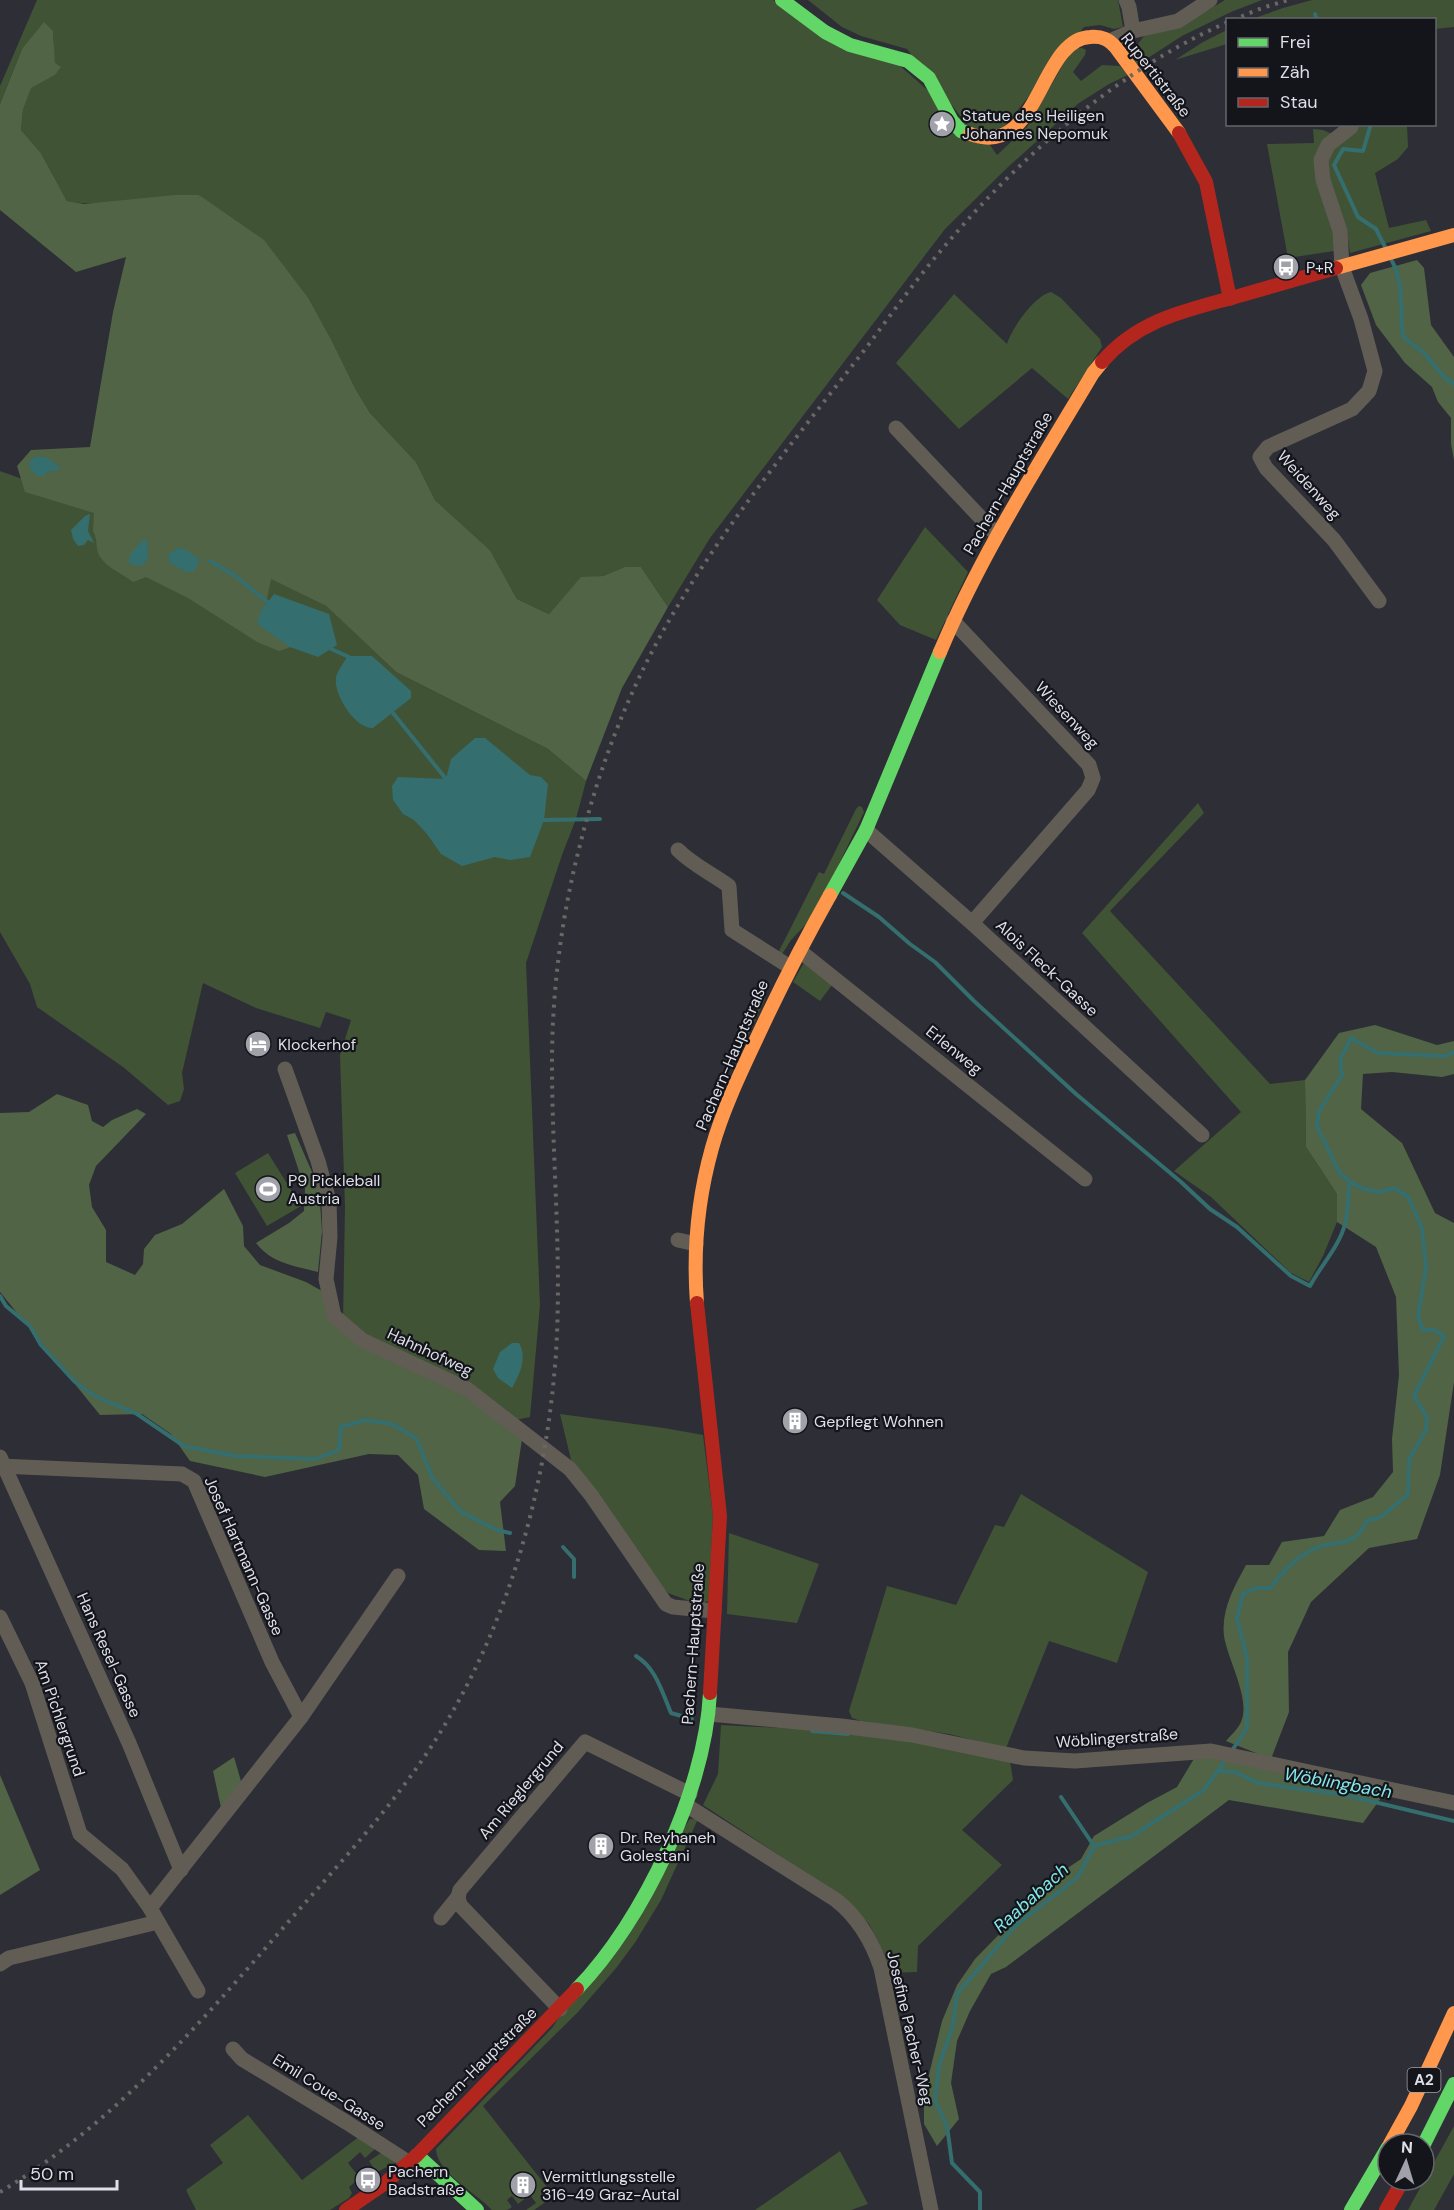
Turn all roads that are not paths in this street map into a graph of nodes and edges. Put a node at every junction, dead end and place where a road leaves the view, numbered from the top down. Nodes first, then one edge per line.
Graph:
1 (782, 0) edge
2 (1126, 0) edge
3 (1210, 0) edge
4 (1133, 31) junction
5 (1110, 41) junction
6 (1352, 126) edge
7 (1454, 235) edge
8 (1342, 267) junction
9 (1230, 299) junction
10 (896, 428) dead end
11 (997, 535) junction
12 (1379, 601) dead end
13 (953, 621) junction
14 (866, 830) junction
15 (678, 850) dead end
16 (972, 923) junction
17 (800, 951) junction
18 (790, 967) junction
19 (285, 1070) dead end
20 (1202, 1135) dead end
21 (1085, 1179) dead end
22 (678, 1240) dead end
23 (696, 1244) junction
24 (2, 1462) edge
25 (398, 1576) dead end
26 (714, 1611) junction
27 (0, 1617) edge
28 (709, 1714) junction
29 (301, 1717) junction
30 (688, 1800) junction
31 (1454, 1803) edge
32 (181, 1870) junction
33 (458, 1897) junction
34 (150, 1908) junction
35 (441, 1918) dead end
36 (158, 1922) junction
37 (0, 1964) edge
38 (198, 1991) dead end
39 (560, 2009) junction
40 (1454, 2013) edge
41 (233, 2049) dead end
42 (1454, 2084) edge
43 (1396, 2132) edge
44 (1430, 2132) edge
45 (412, 2159) junction
46 (1376, 2167) edge
47 (1396, 2192) edge
48 (346, 2210) edge
49 (477, 2210) edge
50 (931, 2210) edge
51 (1351, 2210) edge
52 (1386, 2210) edge

1 - 5 main road, Rupertistraße
2 - 4 street
3 - 4 street
4 - 5 street
5 - 9 main road, Rupertistraße
6 - 8 street
7 - 8 main road, Pachern-Hauptstraße
8 - 9 main road, Pachern-Hauptstraße
8 - 12 street, Weidenweg
9 - 11 main road, Pachern-Hauptstraße
10 - 11 street
11 - 13 main road, Pachern-Hauptstraße
13 - 14 main road, Pachern-Hauptstraße
13 - 16 street, Wiesenweg
14 - 16 street, Alois Fleck-Gasse
14 - 17 main road, Pachern-Hauptstraße
15 - 18 street, Pachern-Hauptstraße
16 - 20 street, Alois Fleck-Gasse
17 - 18 main road, Pachern-Hauptstraße
17 - 21 street, Erlenweg
18 - 23 main road, Pachern-Hauptstraße
19 - 26 street, Hahnhofweg
22 - 23 street
23 - 26 main road, Pachern-Hauptstraße
24 - 29 street, Josef Hartmann-Gasse
24 - 32 street, Hans Resel-Gasse
25 - 29 street
26 - 28 main road, Pachern-Hauptstraße
27 - 34 street, Am Pichlergrund
28 - 30 main road, Pachern-Hauptstraße
28 - 31 street, Wöblingerstraße
29 - 32 street
30 - 33 street, Am Rieglergrund
30 - 39 main road, Pachern-Hauptstraße
30 - 50 street, Josefine Pacher-Weg
32 - 34 street
33 - 35 street, Am Rieglergrund
33 - 39 street
34 - 36 street
36 - 37 street
36 - 38 street
39 - 45 main road, Pachern-Hauptstraße
40 - 43 main road, A2
41 - 45 street, Emil Coue-Gasse
42 - 44 main road, A2
45 - 48 main road, Pachern-Hauptstraße
45 - 49 main road
46 - 51 main road, A2
47 - 52 main road

